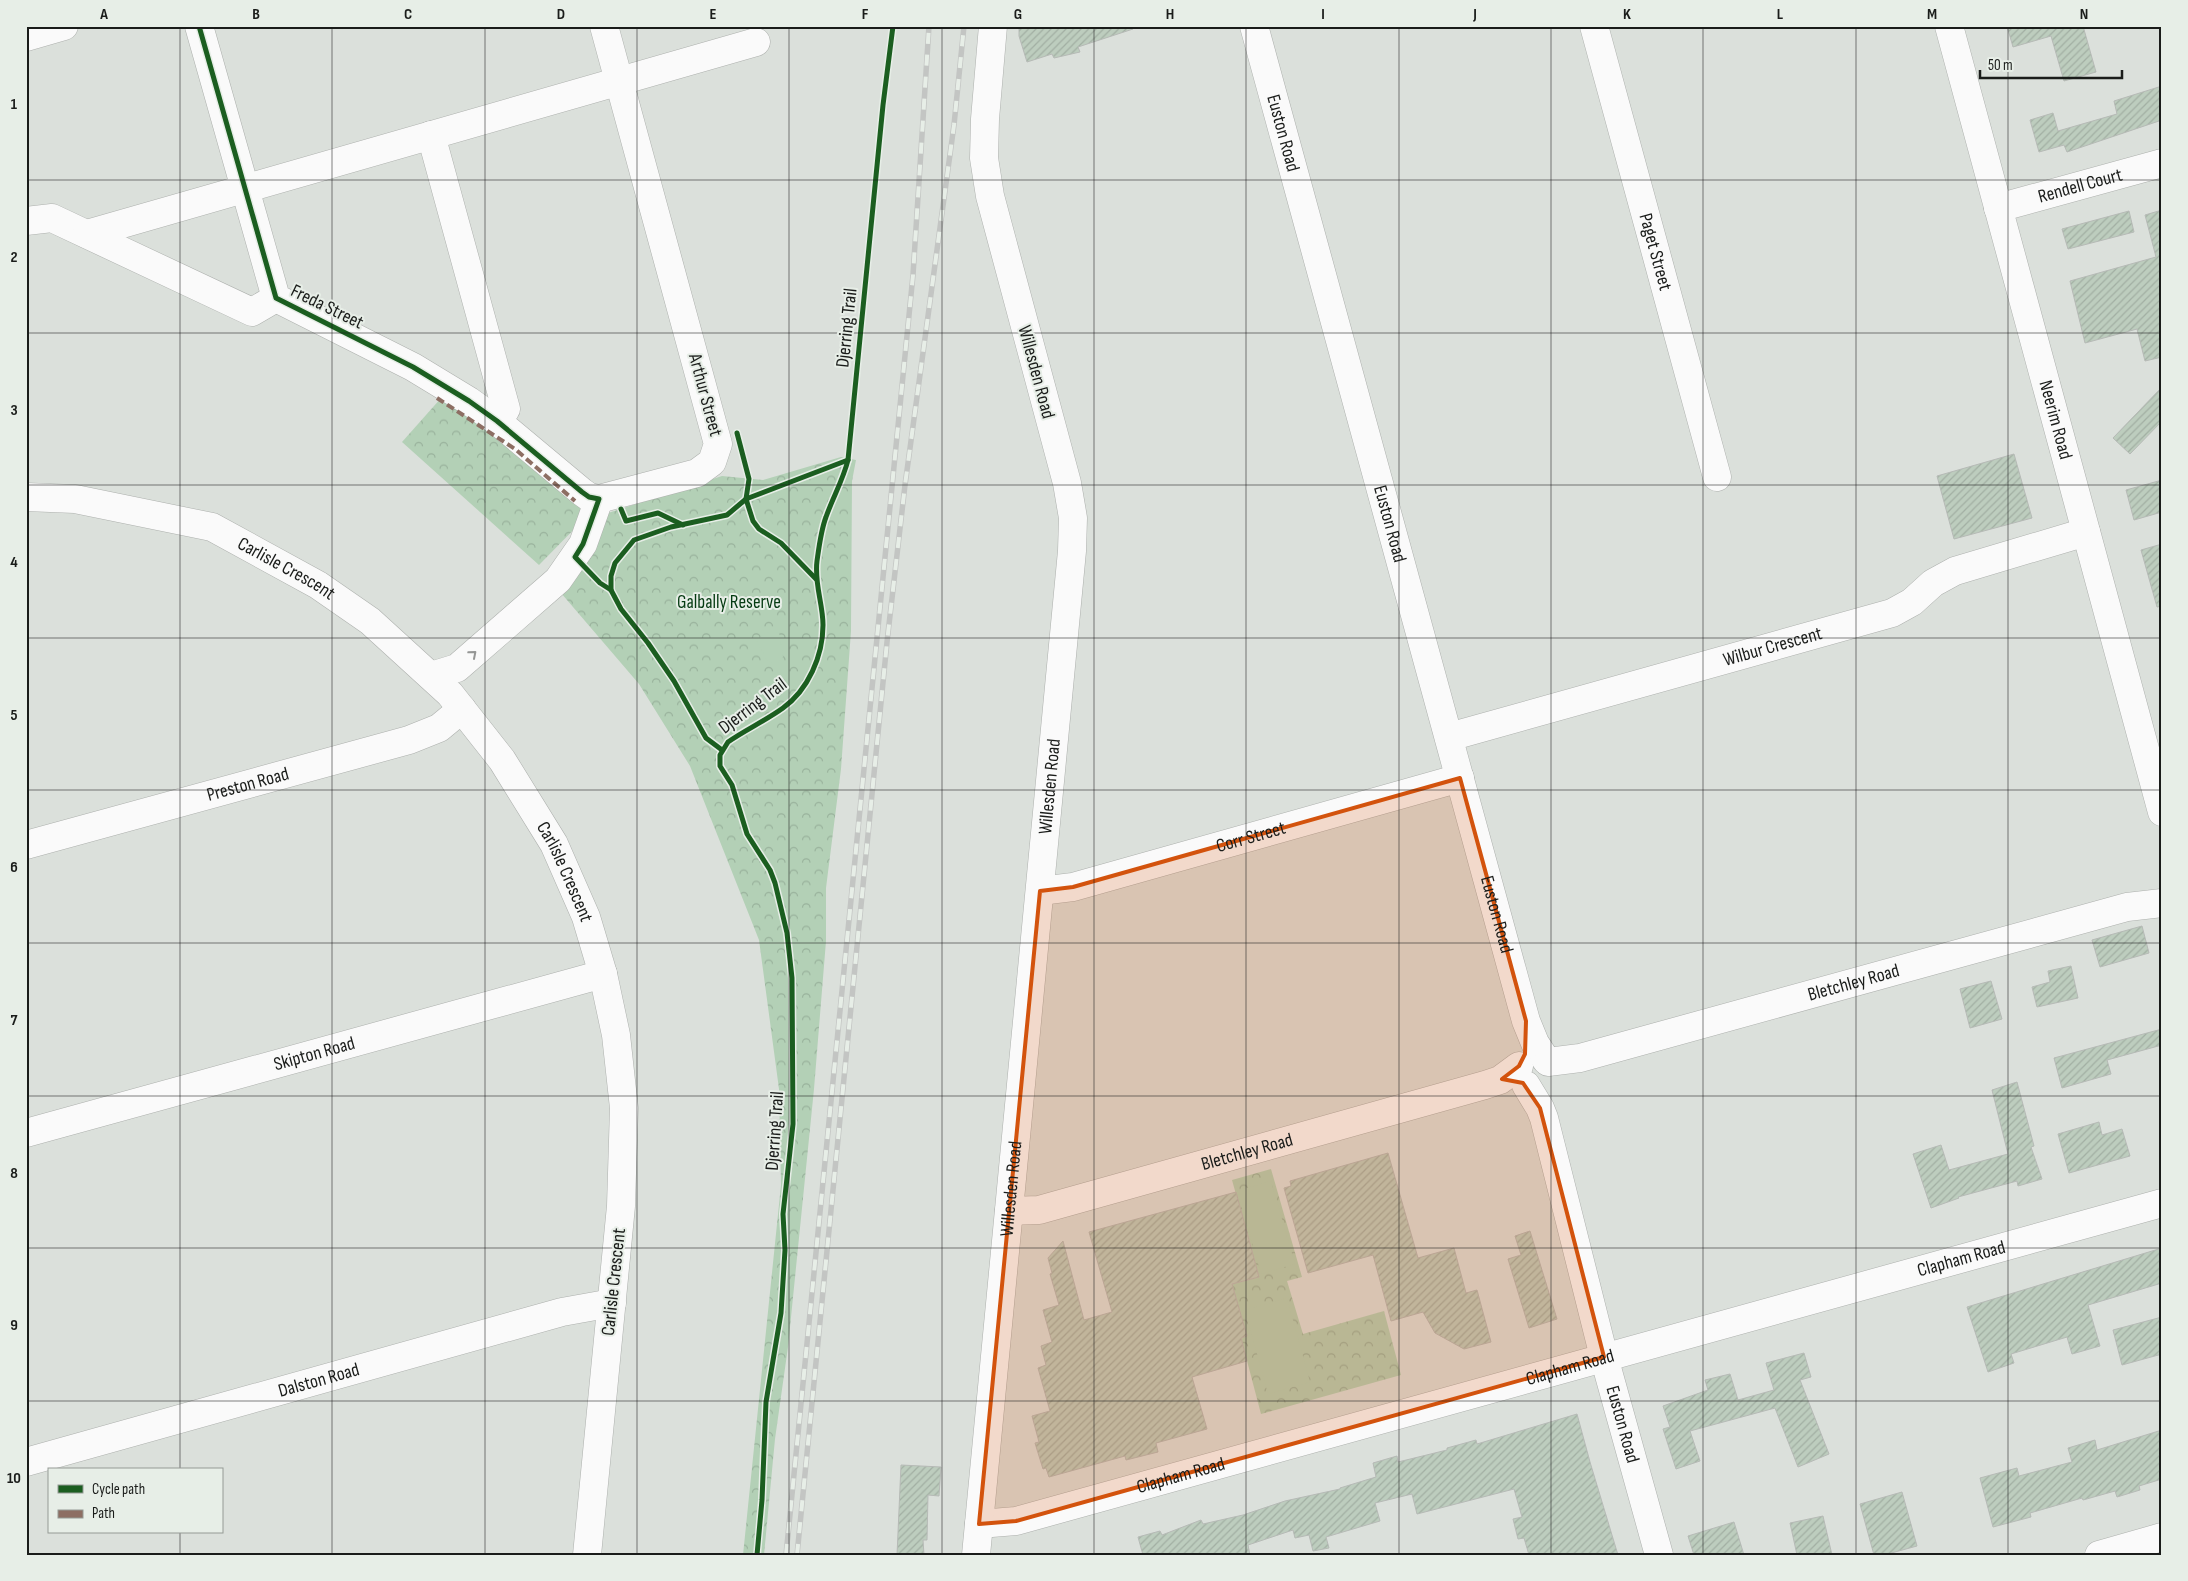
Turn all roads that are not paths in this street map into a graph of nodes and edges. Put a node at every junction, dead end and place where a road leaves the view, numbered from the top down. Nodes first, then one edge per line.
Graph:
1 (64, 26) edge
2 (199, 26) edge
3 (604, 26) edge
4 (993, 26) edge
5 (1254, 26) edge
6 (1594, 26) edge
7 (1949, 26) edge
8 (26, 37) edge
9 (756, 42) dead end
10 (619, 81) junction
11 (431, 135) junction
12 (2162, 163) edge
13 (245, 188) junction
14 (1998, 208) junction
15 (26, 220) edge
16 (87, 234) junction
17 (276, 298) junction
18 (497, 422) junction
19 (1717, 476) dead end
20 (26, 497) edge
21 (600, 499) junction
22 (2086, 532) junction
23 (431, 676) junction
24 (462, 709) junction
25 (1449, 737) junction
26 (1460, 778) junction
27 (2162, 812) edge
28 (26, 845) edge
29 (1040, 891) junction
30 (2162, 891) edge
31 (2162, 904) edge
32 (2127, 907) junction
33 (603, 974) junction
34 (1535, 1072) junction
35 (26, 1133) edge
36 (2162, 1203) edge
37 (1009, 1211) junction
38 (612, 1303) junction
39 (1604, 1357) junction
40 (26, 1462) edge
41 (979, 1524) junction
42 (2162, 1537) edge
43 (587, 1555) edge
44 (976, 1555) edge
45 (1659, 1555) edge
46 (2099, 1555) edge

1 - 8 street
2 - 13 street, Freda Street
3 - 10 street, Arthur Street
4 - 29 street, Willesden Road
5 - 25 street, Euston Road
6 - 19 street, Paget Street
7 - 14 street, Neerim Road
9 - 10 street
10 - 11 street
10 - 21 street, Arthur Street
11 - 13 street
11 - 18 street
12 - 14 street, Rendell Court
13 - 16 street
13 - 17 street, Freda Street
14 - 22 street, Neerim Road
15 - 16 street
16 - 17 street
17 - 18 street, Freda Street
18 - 21 street, Freda Street
20 - 23 street, Carlisle Crescent
23 -> 21 street
22 - 25 street, Wilbur Crescent
22 - 27 street, Neerim Road
23 - 24 street, Carlisle Crescent
24 - 28 street, Preston Road
24 - 33 street, Carlisle Crescent
25 - 26 street, Euston Road
26 - 29 street, Corr Street
26 - 34 street, Euston Road
29 - 37 street, Willesden Road
30 - 32 street, Bletchley Road
31 - 32 street, Bletchley Road
32 - 34 street, Bletchley Road
33 - 35 street, Skipton Road
33 - 38 street, Carlisle Crescent
34 - 37 street, Bletchley Road
34 - 39 street, Euston Road
36 - 39 street, Clapham Road
37 - 41 street, Willesden Road
38 - 40 street, Dalston Road
38 - 43 street, Carlisle Crescent
39 - 41 street, Clapham Road
39 - 45 street, Euston Road
41 - 44 street, Willesden Road
42 - 46 street

